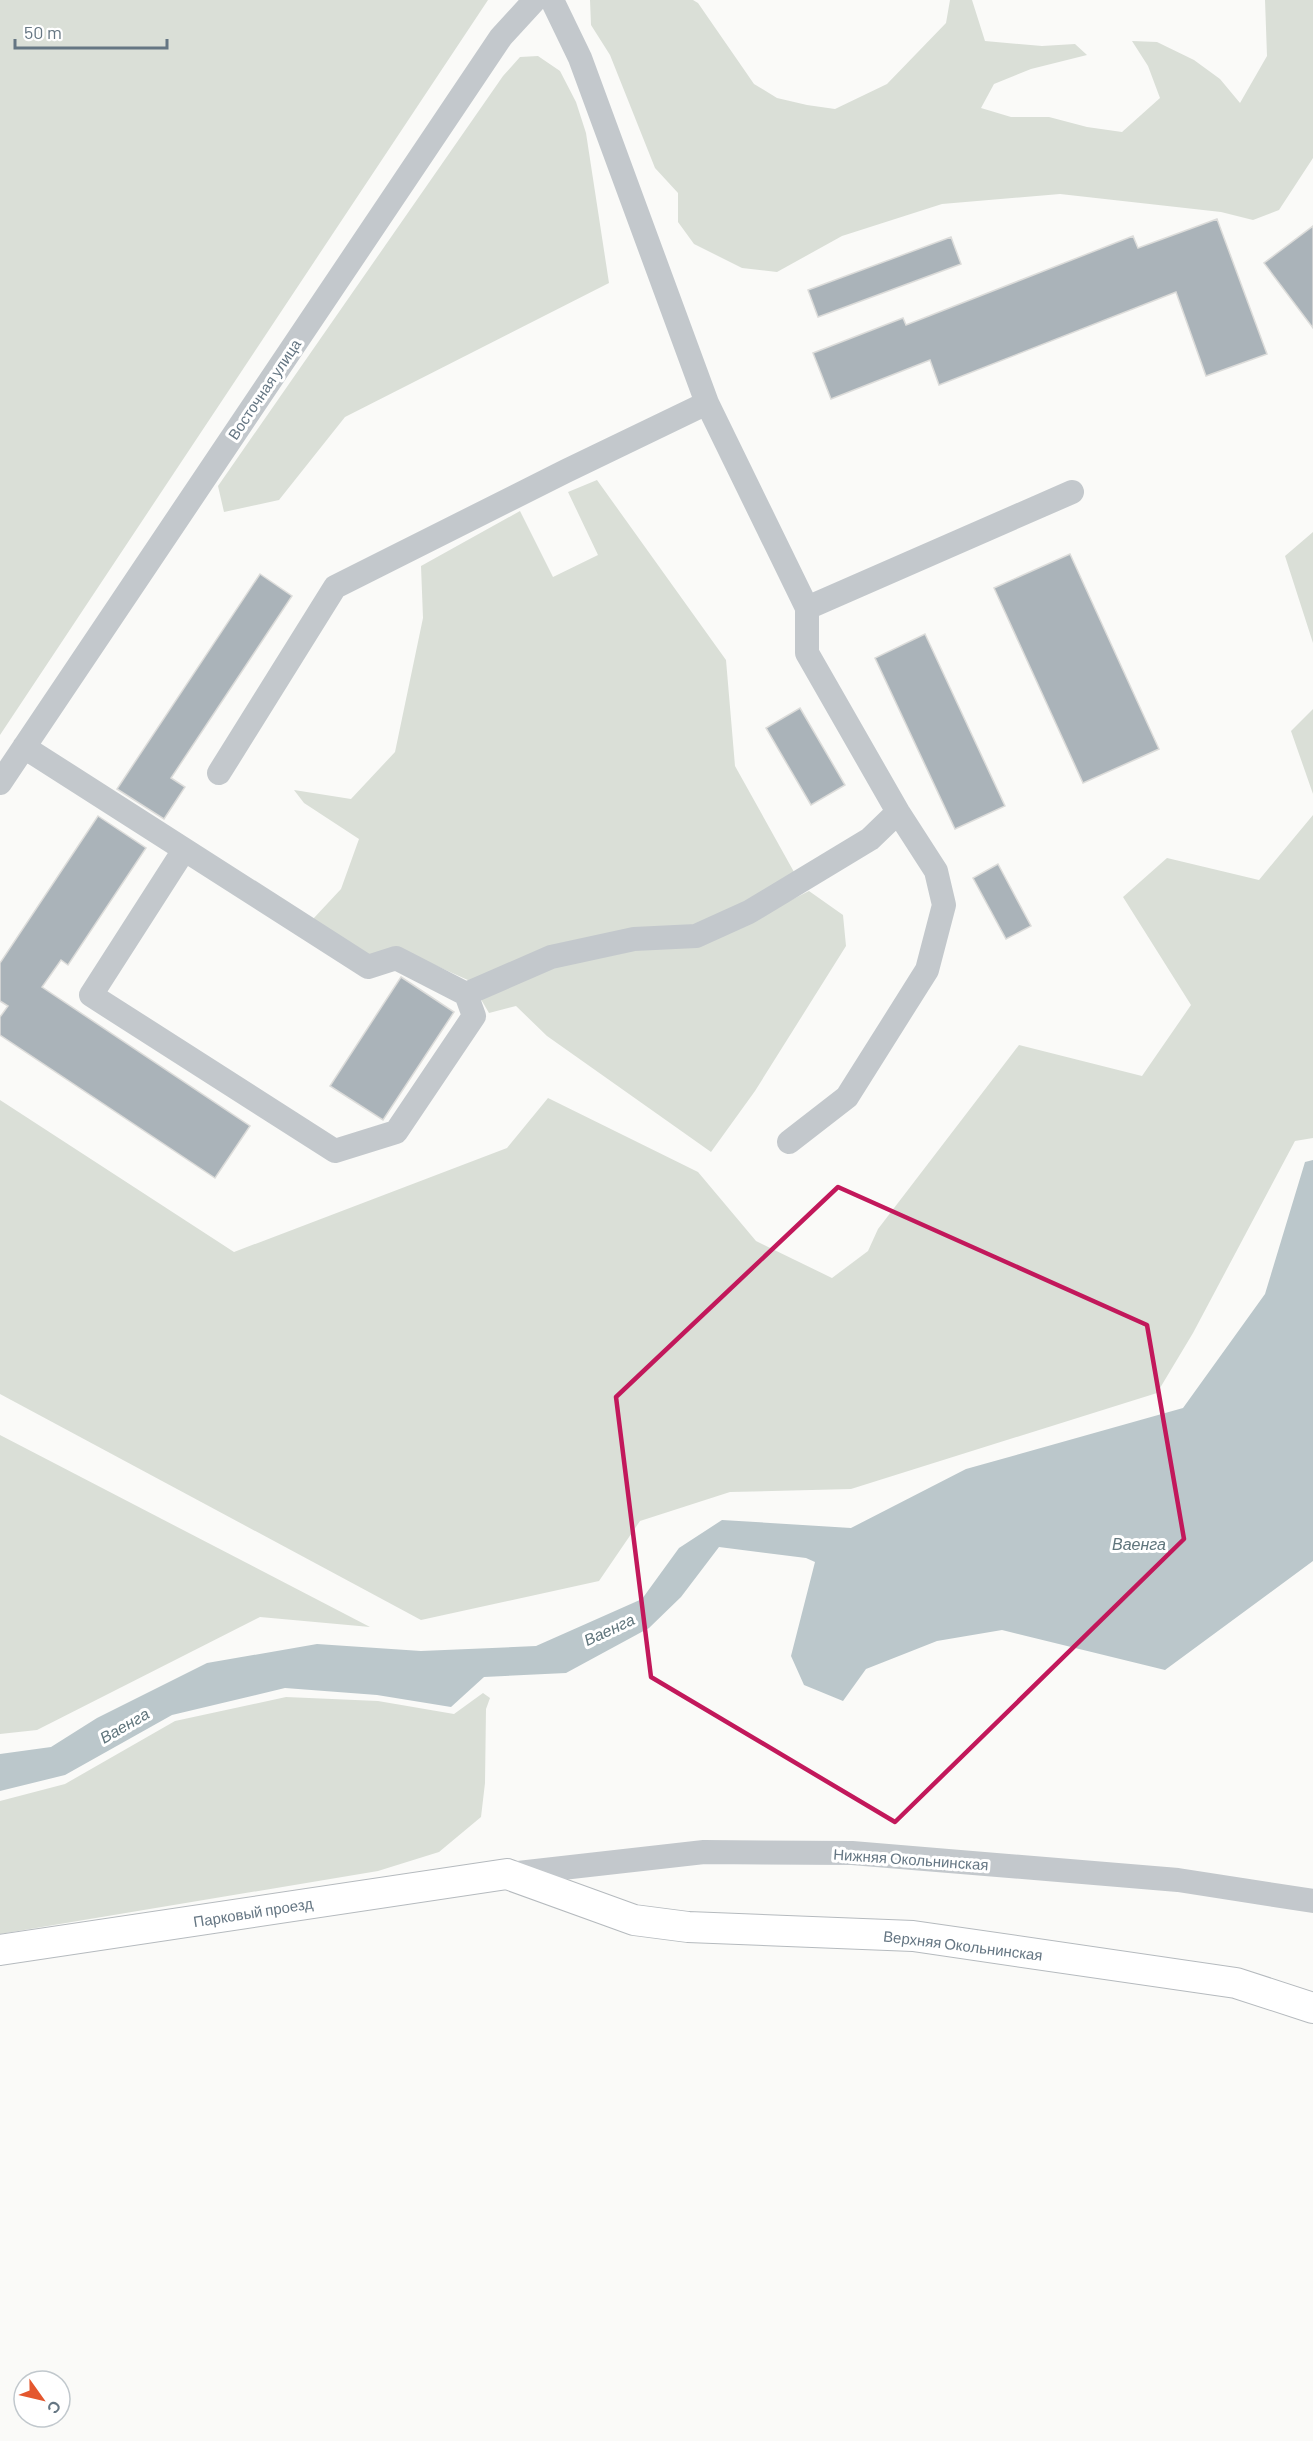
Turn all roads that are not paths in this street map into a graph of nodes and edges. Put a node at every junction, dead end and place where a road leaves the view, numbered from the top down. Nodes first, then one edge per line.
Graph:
1 (535, 0) edge
2 (552, 0) edge
3 (707, 403) junction
4 (1072, 492) dead end
5 (807, 608) junction
6 (24, 747) junction
7 (219, 773) dead end
8 (0, 783) edge
9 (898, 812) junction
10 (184, 850) junction
11 (466, 994) junction
12 (789, 1142) dead end
13 (507, 1874) junction
14 (1313, 1901) edge
15 (0, 1950) edge
16 (1313, 2008) edge

1 - 6 street, Восточная улица
2 - 3 street
3 - 5 street
3 - 7 street
4 - 5 street
5 - 9 street
6 - 8 street, Восточная улица
6 - 10 street
9 - 11 street
9 - 12 street
10 - 11 street
10 - 11 street
13 - 14 street, Нижняя Окольнинская
13 - 15 main road, Парковый проезд
13 - 16 main road, Верхняя Окольнинская

